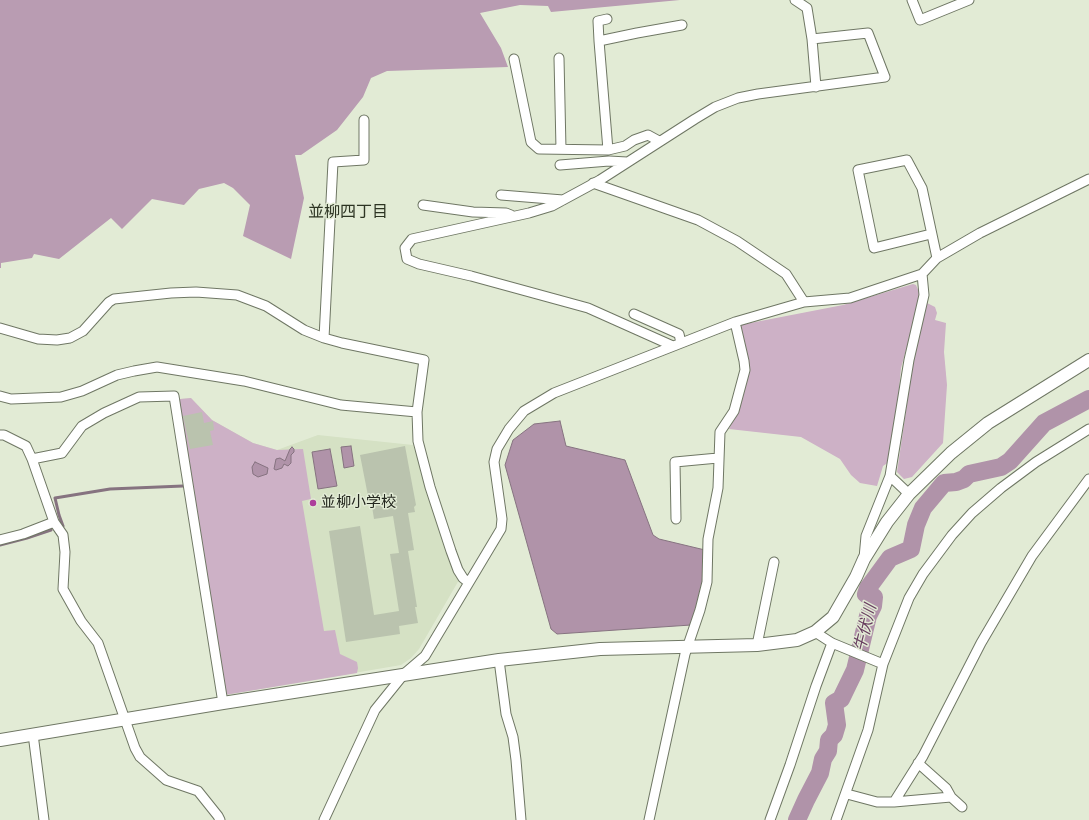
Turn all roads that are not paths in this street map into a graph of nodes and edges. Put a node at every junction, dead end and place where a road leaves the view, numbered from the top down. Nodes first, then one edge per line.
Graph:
1 (795, 0) edge
2 (912, 0) edge
3 (969, 0) edge
4 (607, 19) dead end
5 (682, 25) dead end
6 (812, 39) junction
7 (599, 41) junction
8 (559, 58) dead end
9 (514, 59) dead end
10 (816, 87) junction
11 (364, 120) dead end
12 (659, 141) junction
13 (561, 149) junction
14 (608, 150) junction
15 (627, 162) junction
16 (560, 165) dead end
17 (1089, 179) edge
18 (593, 183) junction
19 (501, 195) dead end
20 (563, 200) junction
21 (423, 205) dead end
22 (514, 216) junction
23 (931, 234) junction
24 (937, 258) junction
25 (922, 274) junction
26 (804, 302) junction
27 (634, 314) dead end
28 (735, 322) junction
29 (0, 328) edge
30 (324, 338) junction
31 (677, 345) junction
32 (1089, 360) edge
33 (0, 396) edge
34 (417, 412) junction
35 (1089, 429) edge
36 (0, 435) edge
37 (718, 458) junction
38 (32, 459) junction
39 (890, 476) junction
40 (1089, 479) edge
41 (909, 494) junction
42 (676, 519) dead end
43 (54, 522) junction
44 (0, 540) edge
45 (864, 560) junction
46 (774, 562) dead end
47 (468, 582) junction
48 (816, 632) junction
49 (835, 644) junction
50 (757, 645) junction
51 (686, 647) junction
52 (498, 660) junction
53 (881, 663) junction
54 (404, 674) junction
55 (223, 703) junction
56 (125, 720) junction
57 (33, 734) junction
58 (0, 740) edge
59 (918, 763) junction
60 (846, 794) junction
61 (951, 796) junction
62 (894, 802) junction
63 (962, 807) dead end
64 (44, 820) edge
65 (220, 820) edge
66 (324, 820) edge
67 (521, 820) edge
68 (649, 820) edge
69 (770, 820) edge
70 (836, 820) edge

1 - 6 street
2 - 3 street
4 - 7 street
5 - 7 street
6 - 10 street
6 - 10 street
7 - 14 street
8 - 13 street
9 - 13 street
10 - 12 street
11 - 30 street
12 - 14 street
12 - 15 street
13 - 14 street
15 - 16 street
15 - 18 street
17 - 24 street
18 - 20 street
18 - 26 street
19 - 20 street
20 - 22 street
21 - 22 street
22 - 31 street
23 - 23 street
23 - 24 street
24 - 25 street
25 - 26 street
25 - 39 street
26 - 28 street
27 - 31 street
28 - 31 street
28 - 37 street
29 - 30 street
30 - 34 street
31 - 47 street
32 - 41 street
33 - 34 street
34 - 47 street
35 - 53 street
36 - 38 street
37 - 42 street
37 - 51 street
38 - 43 street
38 - 55 street
39 - 41 street
39 - 45 street
40 - 59 street
41 - 45 street
43 - 44 street
43 - 56 street
45 - 48 street
46 - 50 street
47 - 54 street
48 - 49 street
48 - 50 street
49 - 53 street
49 - 69 street
50 - 51 street
51 - 52 street
51 - 68 street
52 - 54 street
52 - 67 street
53 - 60 street
54 - 55 street
54 - 66 street
55 - 56 street
56 - 57 street
56 - 65 street
57 - 58 street
57 - 64 street
59 - 61 street
59 - 62 street
60 - 62 street
60 - 70 street
61 - 62 street
61 - 63 street

